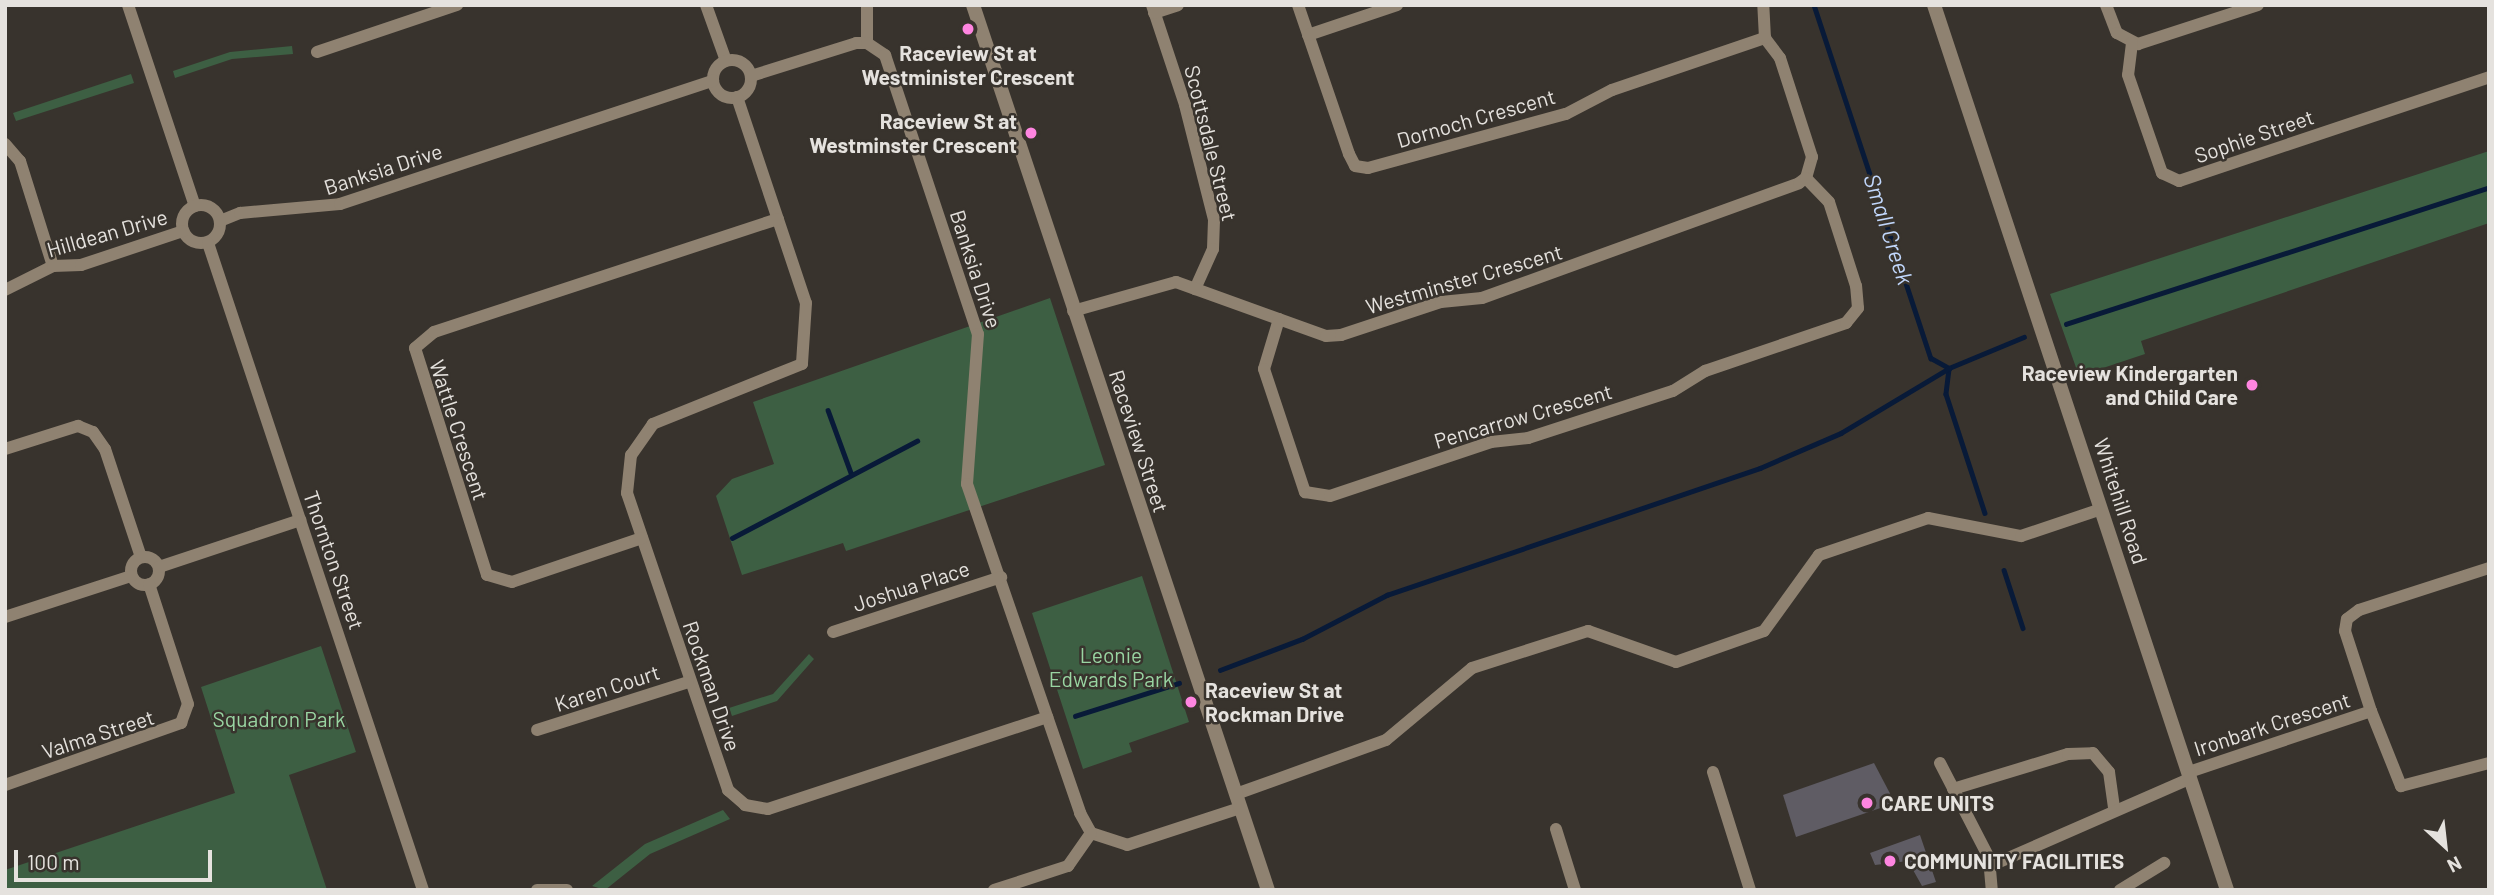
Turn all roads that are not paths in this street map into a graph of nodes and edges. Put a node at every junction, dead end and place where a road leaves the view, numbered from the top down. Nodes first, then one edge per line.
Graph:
1 (128, 5) edge
2 (457, 5) edge
3 (706, 5) edge
4 (867, 5) edge
5 (973, 5) edge
6 (1178, 5) edge
7 (1298, 5) edge
8 (1397, 5) edge
9 (1763, 5) edge
10 (1934, 5) edge
11 (2106, 5) edge
12 (2258, 5) edge
13 (1153, 9) edge
14 (1308, 35) junction
15 (1765, 38) junction
16 (867, 43) junction
17 (2132, 43) junction
18 (317, 52) dead end
19 (726, 61) junction
20 (751, 76) junction
21 (2489, 77) edge
22 (713, 81) junction
23 (737, 97) junction
24 (5, 144) edge
25 (1806, 178) junction
26 (195, 206) junction
27 (778, 219) junction
28 (220, 220) junction
29 (183, 231) junction
30 (208, 243) junction
31 (53, 266) junction
32 (1195, 289) junction
33 (5, 290) edge
34 (1073, 311) junction
35 (1279, 319) junction
36 (5, 449) edge
37 (2101, 509) junction
38 (300, 520) junction
39 (642, 538) junction
40 (141, 557) junction
41 (159, 567) junction
42 (2489, 568) edge
43 (131, 576) junction
44 (1001, 577) junction
45 (149, 584) junction
46 (5, 617) edge
47 (833, 632) dead end
48 (688, 682) junction
49 (2371, 711) junction
50 (1047, 717) junction
51 (537, 730) dead end
52 (1940, 763) dead end
53 (2489, 763) edge
54 (1713, 772) dead end
55 (2190, 775) junction
56 (5, 785) edge
57 (1953, 789) junction
58 (1238, 801) junction
59 (2114, 807) junction
60 (1556, 828) dead end
61 (1091, 833) junction
62 (2164, 863) dead end
63 (1990, 866) junction
64 (424, 890) edge
65 (537, 890) edge
66 (567, 890) edge
67 (994, 890) edge
68 (1268, 890) edge
69 (1575, 890) edge
70 (1750, 890) edge
71 (1992, 890) edge
72 (2120, 890) edge
73 (2227, 890) edge

1 - 26 street
2 - 18 street
3 - 19 street
4 - 16 street
5 - 34 street, Raceview Street
6 - 13 street
7 - 14 street, Dornoch Crescent
8 - 14 street
9 - 15 street
10 - 37 street, Whitehill Road
11 - 17 street
12 - 17 street
13 - 32 street, Scottsdale Street
14 - 15 street, Dornoch Crescent
15 - 25 street
16 - 20 street
16 - 44 street, Banksia Drive
17 - 21 street, Sophie Street
19 - 20 street
19 - 22 street
20 - 23 street
22 - 23 street
22 - 28 street, Banksia Drive
23 - 27 street, Rockman Drive
24 - 31 street
25 - 35 street, Westminster Crescent
25 - 35 street, Pencarrow Crescent
26 - 28 street
26 - 29 street
27 - 39 street, Rockman Drive
27 - 39 street, Wattle Crescent
28 - 30 street
29 - 30 street
29 - 31 street, Hilldean Drive
30 - 38 street, Thornton Street
31 - 33 street, Hilldean Drive
32 - 34 street, Westminster Crescent
32 - 35 street, Westminster Crescent
34 - 58 street, Raceview Street
36 - 40 street
37 - 55 street, Whitehill Road
37 - 58 street
38 - 41 street
38 - 64 street, Thornton Street
39 - 48 street, Rockman Drive
40 - 41 street
40 - 43 street
41 - 45 street
42 - 49 street, Ironbark Crescent
43 - 45 street
43 - 46 street
44 - 47 street, Joshua Place
44 - 50 street, Banksia Drive
45 - 56 street, Valma Street
48 - 50 street, Rockman Drive
48 - 51 street, Karen Court
49 - 53 street
49 - 55 street, Ironbark Crescent
50 - 61 street
52 - 57 street
54 - 70 street
55 - 59 street, Ironbark Crescent
55 - 73 street, Whitehill Road
57 - 59 street
57 - 63 street
58 - 61 street
58 - 68 street, Raceview Street
59 - 63 street, Ironbark Crescent
60 - 69 street
61 - 67 street
62 - 72 street
63 - 71 street
65 - 66 street

